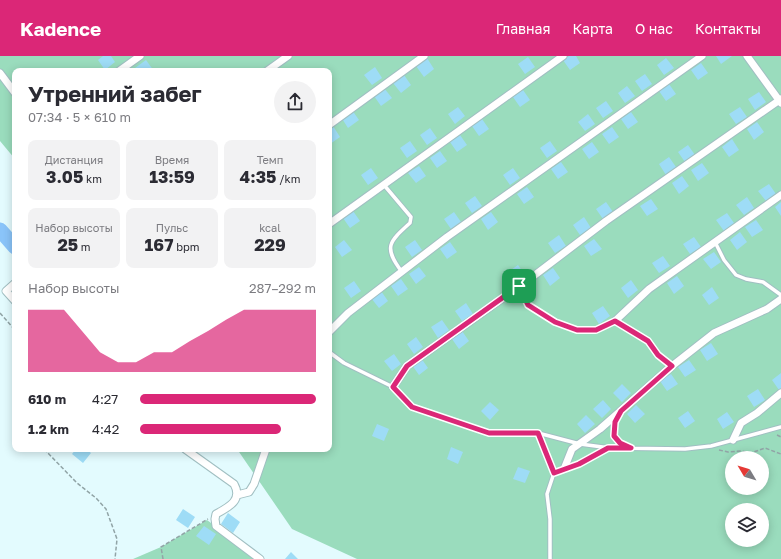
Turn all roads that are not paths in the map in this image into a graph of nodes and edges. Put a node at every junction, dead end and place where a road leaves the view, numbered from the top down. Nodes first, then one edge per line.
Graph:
1 (140, 56) edge
2 (288, 56) edge
3 (424, 56) edge
4 (563, 56) edge
5 (702, 56) edge
6 (747, 56) edge
7 (122, 68) edge
8 (271, 68) edge
9 (0, 73) edge
10 (12, 89) edge
11 (780, 101) edge
12 (332, 123) edge
13 (384, 185) junction
14 (781, 196) edge
15 (332, 222) edge
16 (715, 242) junction
17 (402, 272) junction
18 (12, 286) edge
19 (519, 286) junction
20 (781, 295) edge
21 (12, 298) edge
22 (781, 299) edge
23 (615, 321) junction
24 (332, 329) edge
25 (332, 354) edge
26 (672, 366) junction
27 (393, 387) junction
28 (781, 393) edge
29 (621, 411) junction
30 (781, 427) edge
31 (538, 433) junction
32 (733, 440) junction
33 (580, 444) junction
34 (608, 448) junction
35 (631, 448) junction
36 (189, 452) edge
37 (265, 452) edge
38 (564, 469) junction
39 (554, 473) junction
40 (238, 495) junction
41 (260, 559) edge
42 (550, 559) edge

1 - 7 street
2 - 8 street
3 - 12 street
4 - 13 street
5 - 17 street
6 - 11 street
9 - 10 street
11 - 19 street
13 - 15 street
13 - 17 lane
14 - 16 street
16 - 20 lane
16 - 23 street
17 - 24 street
18 - 21 street
19 - 23 lane
19 - 27 street
22 - 26 street
23 - 26 lane
25 - 27 lane
26 - 29 street
27 - 31 lane
28 - 32 street
29 - 33 street
29 - 35 lane
30 - 32 lane
31 - 33 lane
31 - 39 lane
32 - 35 lane
33 - 34 lane
33 - 38 street
34 - 35 lane
34 - 38 lane
36 - 40 street
37 - 40 street
38 - 39 lane
39 - 42 lane
40 - 41 street

